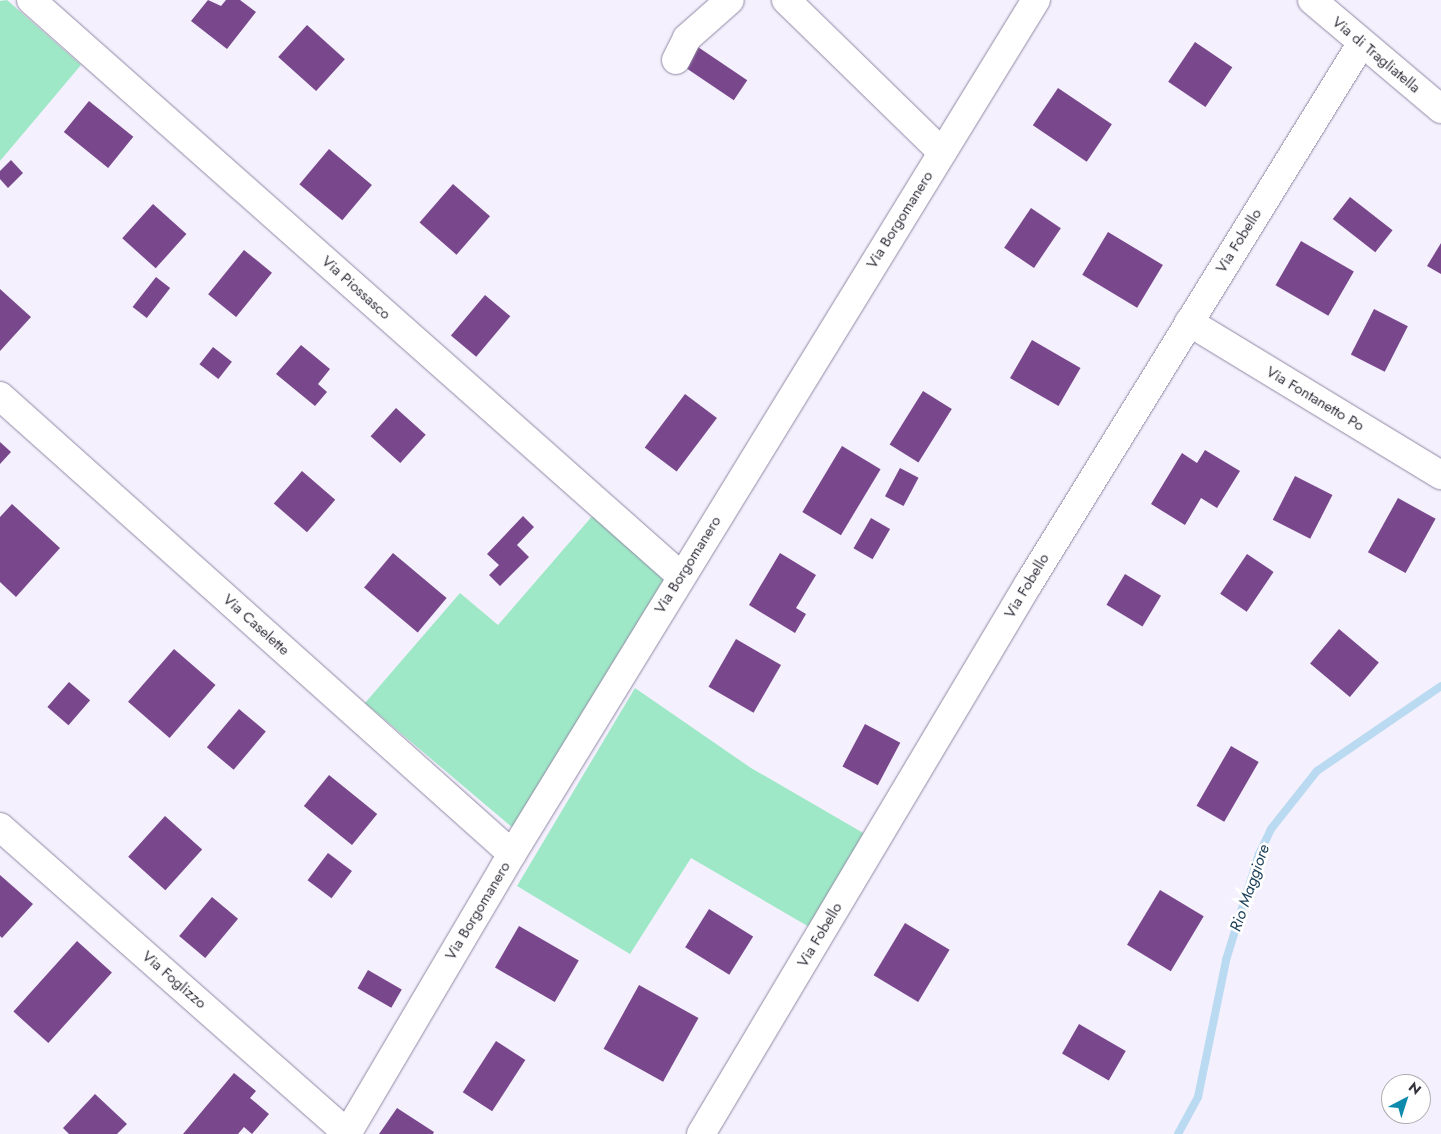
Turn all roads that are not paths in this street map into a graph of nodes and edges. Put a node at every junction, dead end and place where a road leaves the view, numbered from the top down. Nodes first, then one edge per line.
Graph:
1 (31, 0) edge
2 (730, 0) edge
3 (786, 0) edge
4 (1036, 0) edge
5 (1312, 0) edge
6 (1361, 44) junction
7 (676, 60) dead end
8 (1441, 109) edge
9 (942, 152) junction
10 (1189, 322) junction
11 (0, 396) edge
12 (1441, 475) edge
13 (681, 576) junction
14 (0, 827) edge
15 (512, 854) junction
16 (347, 1134) edge
17 (701, 1134) edge

1 - 13 street, Via Piossasco
2 - 7 street
3 - 9 street
4 - 9 street, Via Borgomanero
5 - 6 street, Via di Tragliatella
6 - 8 street, Via di Tragliatella
6 - 10 street, Via Fobello
9 - 13 street, Via Borgomanero
10 - 12 street, Via Fontanetto Po
10 - 17 street, Via Fobello
11 - 15 street, Via Caselette
13 - 15 street, Via Borgomanero
14 - 16 street, Via Foglizzo
15 - 16 street, Via Borgomanero

